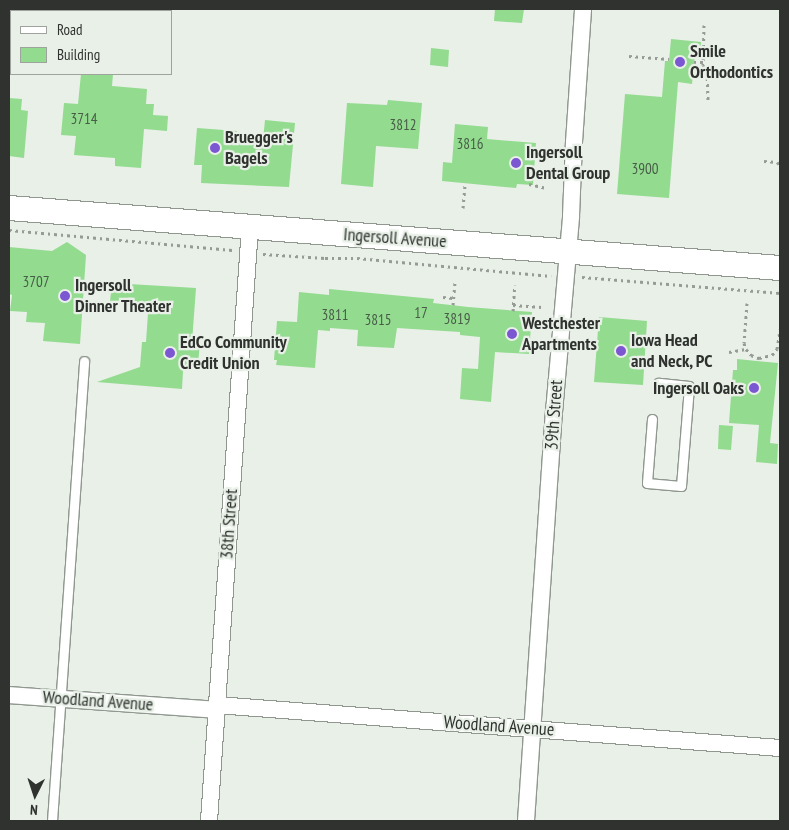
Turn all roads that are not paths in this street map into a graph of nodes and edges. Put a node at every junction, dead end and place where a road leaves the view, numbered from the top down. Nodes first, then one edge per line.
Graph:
1 (583, 9) edge
2 (9, 208) edge
3 (250, 227) junction
4 (569, 252) junction
5 (780, 268) edge
6 (84, 361) dead end
7 (658, 383) dead end
8 (652, 419) dead end
9 (9, 695) edge
10 (61, 699) junction
11 (217, 707) junction
12 (533, 729) junction
13 (780, 748) edge
14 (52, 821) edge
15 (209, 821) edge
16 (526, 821) edge

1 - 4 street, 39th Street
2 - 3 main road, Ingersoll Avenue
3 - 4 main road, Ingersoll Avenue
3 - 11 street, 38th Street
4 - 5 main road, Ingersoll Avenue
4 - 12 street, 39th Street
6 - 10 lane
7 - 8 lane
9 - 10 street, Woodland Avenue
10 - 11 street, Woodland Avenue
10 - 14 lane
11 - 12 street, Woodland Avenue
11 - 15 street, 38th Street
12 - 13 street, Woodland Avenue
12 - 16 street, 39th Street

